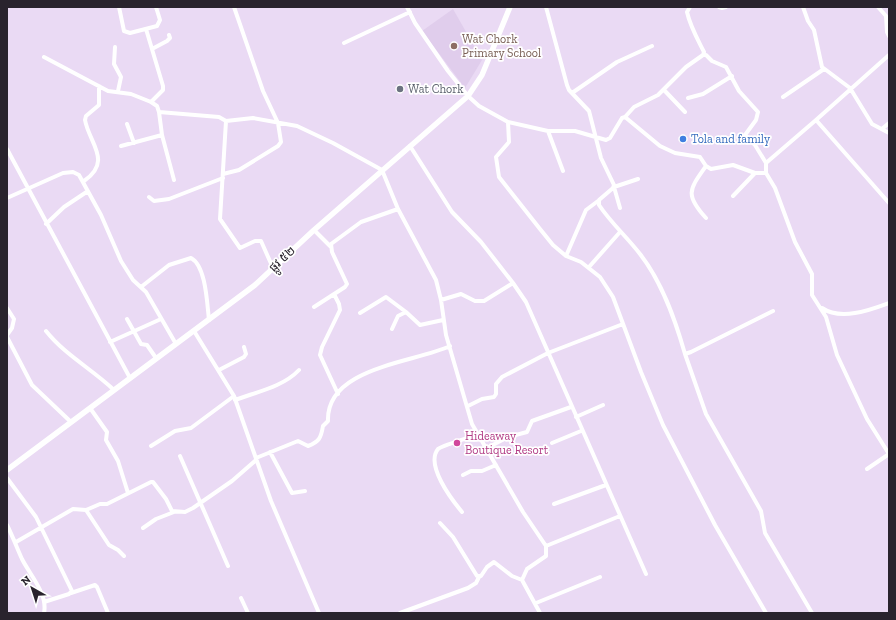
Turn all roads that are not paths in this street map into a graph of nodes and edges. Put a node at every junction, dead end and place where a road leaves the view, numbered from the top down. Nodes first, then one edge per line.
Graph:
1 (119, 7) edge
2 (156, 7) edge
3 (234, 7) edge
4 (408, 7) edge
5 (510, 7) edge
6 (546, 7) edge
7 (689, 7) edge
8 (719, 7) edge
9 (726, 7) edge
10 (803, 7) edge
11 (878, 7) edge
12 (410, 12) junction
13 (146, 29) junction
14 (169, 35) dead end
15 (889, 36) edge
16 (344, 43) dead end
17 (652, 46) dead end
18 (115, 47) dead end
19 (152, 49) junction
20 (703, 55) junction
21 (889, 55) edge
22 (44, 57) dead end
23 (824, 69) junction
24 (732, 76) junction
25 (99, 86) junction
26 (850, 88) junction
27 (664, 90) junction
28 (118, 91) junction
29 (572, 93) junction
30 (468, 96) junction
31 (783, 97) dead end
32 (688, 98) dead end
33 (151, 102) junction
34 (159, 112) junction
35 (685, 112) dead end
36 (625, 117) junction
37 (816, 120) junction
38 (226, 121) junction
39 (508, 122) junction
40 (278, 123) junction
41 (889, 123) edge
42 (127, 124) dead end
43 (883, 128) junction
44 (548, 131) junction
45 (889, 133) edge
46 (162, 135) junction
47 (596, 138) junction
48 (134, 143) junction
49 (121, 146) dead end
50 (410, 146) junction
51 (7, 149) edge
52 (766, 163) junction
53 (706, 166) junction
54 (382, 170) junction
55 (563, 171) dead end
56 (755, 173) junction
57 (766, 173) junction
58 (224, 176) junction
59 (638, 179) dead end
60 (174, 180) dead end
61 (84, 181) junction
62 (614, 186) junction
63 (27, 189) junction
64 (88, 191) junction
65 (733, 196) dead end
66 (149, 197) dead end
67 (7, 198) edge
68 (598, 201) junction
69 (889, 203) edge
70 (620, 208) dead end
71 (398, 210) junction
72 (706, 218) dead end
73 (46, 224) junction
74 (314, 230) junction
75 (620, 232) junction
76 (330, 246) junction
77 (566, 256) junction
78 (589, 267) junction
79 (273, 268) junction
80 (513, 283) junction
81 (141, 286) junction
82 (334, 294) junction
83 (441, 300) junction
84 (889, 303) edge
85 (314, 307) dead end
86 (7, 308) edge
87 (821, 308) junction
88 (773, 311) dead end
89 (406, 312) junction
90 (360, 313) dead end
91 (127, 319) dead end
92 (161, 319) junction
93 (210, 320) junction
94 (443, 320) junction
95 (623, 324) junction
96 (392, 329) dead end
97 (46, 331) dead end
98 (133, 331) junction
99 (194, 331) junction
100 (7, 336) edge
101 (110, 342) junction
102 (176, 344) junction
103 (450, 346) junction
104 (244, 347) dead end
105 (548, 353) junction
106 (684, 354) junction
107 (156, 358) junction
108 (219, 370) junction
109 (299, 370) dead end
110 (130, 378) junction
111 (114, 390) junction
112 (338, 394) junction
113 (235, 398) junction
114 (603, 405) dead end
115 (468, 406) junction
116 (571, 407) junction
117 (90, 408) junction
118 (576, 417) junction
119 (71, 422) junction
120 (581, 431) junction
121 (478, 434) junction
122 (552, 443) dead end
123 (151, 446) dead end
124 (487, 448) junction
125 (270, 452) junction
126 (180, 456) dead end
127 (256, 459) junction
128 (496, 465) junction
129 (867, 469) dead end
130 (7, 470) edge
131 (463, 476) dead end
132 (7, 478) edge
133 (606, 485) junction
134 (305, 491) dead end
135 (128, 493) junction
136 (201, 502) junction
137 (554, 504) dead end
138 (86, 510) junction
139 (174, 512) junction
140 (462, 512) dead end
141 (620, 516) junction
142 (440, 523) dead end
143 (7, 526) edge
144 (42, 528) junction
145 (143, 528) dead end
146 (16, 542) junction
147 (546, 546) junction
148 (124, 556) dead end
149 (228, 566) dead end
150 (646, 574) dead end
151 (479, 577) junction
152 (600, 577) dead end
153 (522, 580) junction
154 (71, 593) junction
155 (241, 598) dead end
156 (44, 602) junction
157 (536, 603) junction
158 (44, 613) edge
159 (108, 613) edge
160 (248, 613) edge
161 (319, 613) edge
162 (400, 613) edge
163 (540, 613) edge
164 (766, 613) edge
165 (812, 613) edge

1 - 13 street
2 - 13 street
3 - 40 street
4 - 12 street
5 - 30 street, ផ្លូវ ៥២
6 - 29 street
7 - 20 street
8 - 9 street
10 - 23 street
11 - 15 street
12 - 16 street
12 - 30 street
13 - 19 street
14 - 19 street
17 - 29 street
18 - 28 street
19 - 33 street
20 - 24 street
20 - 27 street
21 - 26 street
22 - 25 street
23 - 26 street
23 - 31 street
24 - 32 street
24 - 52 street
25 - 28 street
25 - 61 street
26 - 37 street
26 - 43 street
27 - 35 street
27 - 36 street
28 - 33 street
29 - 47 street
30 - 39 street
30 - 50 street, ផ្លូវ ៥២
33 - 34 street
34 - 38 street
34 - 46 street
36 - 47 street
36 - 53 street
37 - 52 street
37 - 69 street
38 - 40 street
38 - 58 street
39 - 44 street
39 - 77 street
40 - 54 street
40 - 58 street
41 - 43 street
42 - 48 street
43 - 45 street
44 - 47 street
44 - 55 street
46 - 48 street
46 - 60 street
47 - 62 street
48 - 49 street
50 - 54 street, ផ្លូវ ៥២
50 - 80 street
51 - 63 street
52 - 57 street
53 - 56 street
53 - 72 street
54 - 71 street
54 - 74 street, ផ្លូវ ៥២
56 - 57 street
56 - 65 street
57 - 87 street
58 - 66 street
58 - 79 street
59 - 62 street
61 - 63 street
61 - 64 street
62 - 68 street
62 - 70 street
63 - 67 street
63 - 73 street
64 - 73 street
64 - 81 street
68 - 75 street
68 - 77 street
71 - 76 street
71 - 83 street
73 - 101 street
74 - 76 street
74 - 79 street, ផ្លូវ ៥២
75 - 78 street
75 - 106 street
76 - 82 street
77 - 78 street
78 - 95 street
79 - 93 street, ផ្លូវ ៥២
80 - 83 street
80 - 105 street
81 - 92 street
81 - 93 street
82 - 85 street
82 - 112 street
83 - 94 street
84 - 87 street
86 - 100 street
87 - 129 street
88 - 106 street
89 - 90 street
89 - 94 street
89 - 96 street
91 - 98 street
92 - 98 street
92 - 102 street
93 - 99 street, ផ្លូវ ៥២
94 - 103 street
95 - 105 street
95 - 164 street
97 - 111 street
98 - 101 street
98 - 107 street
99 - 102 street, ផ្លូវ ៥២
99 - 108 street
100 - 119 street
101 - 110 street
102 - 107 street, ផ្លូវ ៥២
103 - 112 street
103 - 115 street
104 - 108 street
105 - 115 street
105 - 116 street
106 - 165 street
107 - 110 street, ផ្លូវ ៥២
108 - 113 street
109 - 113 street
110 - 111 street, ផ្លូវ ៥២
111 - 117 street, ផ្លូវ ៥២
112 - 125 street
113 - 123 street
113 - 127 street
114 - 118 street
115 - 121 street
116 - 118 street
116 - 124 street
117 - 119 street, ផ្លូវ ៥២
117 - 135 street
118 - 120 street
119 - 130 street, ផ្លូវ ៥២
120 - 122 street
120 - 133 street
121 - 124 street
121 - 140 street
124 - 128 street
125 - 127 street
125 - 134 street
126 - 136 street
127 - 136 street
127 - 161 street
128 - 131 street
128 - 147 street
132 - 144 street
133 - 137 street
133 - 141 street
135 - 138 street
135 - 139 street
136 - 139 street
136 - 149 street
138 - 144 street
138 - 148 street
139 - 145 street
141 - 147 street
141 - 150 street
142 - 151 street
143 - 146 street
144 - 146 street
144 - 154 street
146 - 156 street
147 - 153 street
151 - 153 street
151 - 162 street
152 - 157 street
153 - 157 street
154 - 156 street
154 - 159 street
155 - 160 street
156 - 158 street
157 - 163 street

